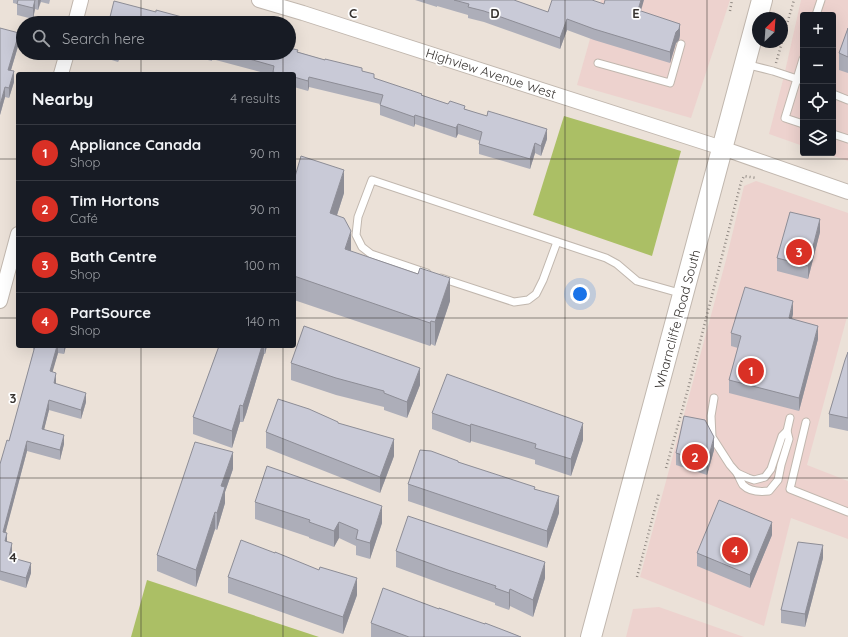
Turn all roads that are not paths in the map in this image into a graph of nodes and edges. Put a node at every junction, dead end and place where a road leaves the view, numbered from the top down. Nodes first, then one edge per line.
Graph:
1 (81, 0) edge
2 (259, 0) edge
3 (762, 0) edge
4 (821, 0) edge
5 (817, 12) edge
6 (77, 16) edge
7 (681, 44) dead end
8 (65, 60) edge
9 (598, 63) dead end
10 (745, 64) junction
11 (62, 72) edge
12 (800, 80) edge
13 (836, 95) edge
14 (848, 100) edge
15 (800, 123) edge
16 (836, 135) edge
17 (848, 139) edge
18 (722, 148) junction
19 (846, 190) edge
20 (16, 241) edge
21 (557, 242) junction
22 (683, 294) junction
23 (0, 301) edge
24 (714, 398) dead end
25 (790, 418) dead end
26 (806, 422) dead end
27 (787, 431) junction
28 (737, 473) junction
29 (848, 512) edge
30 (591, 637) edge

1 - 6 street
2 - 18 street, Highview Avenue West
3 - 10 main road, Wharncliffe Road South
4 - 5 lane
7 - 9 lane
8 - 11 street
10 - 12 lane
10 - 18 main road, Wharncliffe Road South
12 - 15 lane
13 - 14 lane
16 - 17 lane
18 - 19 street, Highview Avenue West
18 - 22 main road, Wharncliffe Road South
20 - 23 street
21 - 21 lane
21 - 22 lane
22 - 30 main road, Wharncliffe Road South
24 - 28 lane
25 - 27 lane
26 - 29 lane
27 - 28 lane
27 - 28 lane

